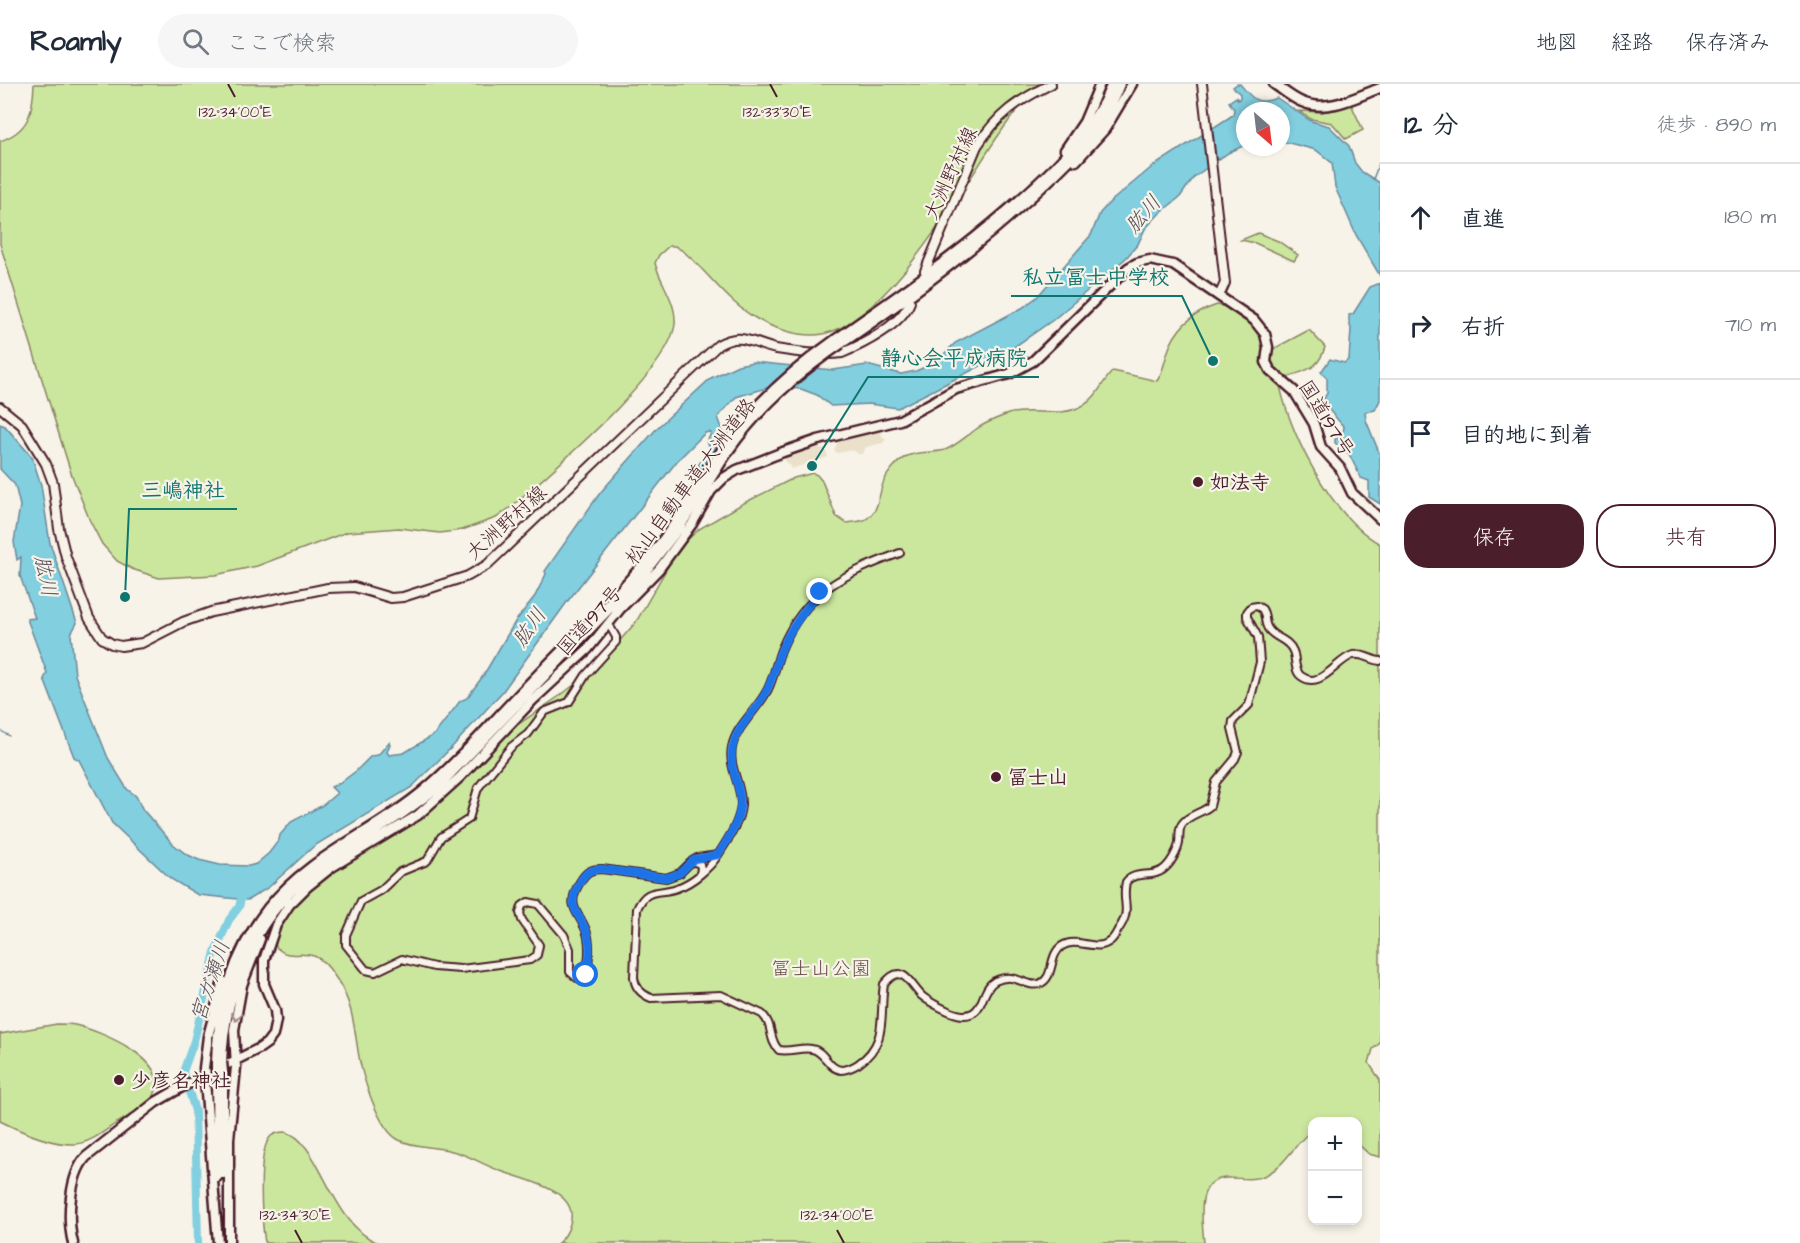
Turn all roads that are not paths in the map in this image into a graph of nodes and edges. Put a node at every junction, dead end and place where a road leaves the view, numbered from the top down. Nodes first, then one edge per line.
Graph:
1 (1052, 84) edge
2 (1100, 84) edge
3 (1112, 84) edge
4 (1120, 84) edge
5 (1132, 84) edge
6 (1202, 84) edge
7 (1274, 84) edge
8 (1380, 88) edge
9 (1018, 205) junction
10 (925, 270) dead end
11 (1219, 296) junction
12 (910, 302) dead end
13 (0, 407) edge
14 (726, 449) junction
15 (1380, 519) edge
16 (900, 553) dead end
17 (609, 623) junction
18 (1380, 660) edge
19 (718, 855) junction
20 (692, 861) junction
21 (700, 873) junction
22 (279, 904) junction
23 (257, 924) junction
24 (236, 1061) junction
25 (219, 1063) junction
26 (219, 1073) junction
27 (203, 1077) junction
28 (73, 1243) edge
29 (219, 1243) edge
30 (227, 1243) edge

1 - 10 main road, 大洲野村線
2 - 9 highway
3 - 9 highway, 松山自動車道;大洲道路
4 - 9 highway, 松山自動車道;大洲道路
5 - 9 highway
6 - 11 main road
7 - 8 highway
9 - 14 highway, 松山自動車道;大洲道路, bridge
11 - 15 highway, 国道197号
11 - 17 highway, 国道197号
12 - 13 main road, 大洲野村線
14 - 22 highway, 松山自動車道;大洲道路
14 - 23 highway, 松山自動車道;大洲道路
16 - 19 street
17 - 20 street
17 - 24 highway, 国道197号
18 - 21 street
19 - 20 street
19 - 21 street
20 - 21 street
22 -> 24 highway
22 - 25 highway, 松山自動車道;大洲道路
23 - 25 highway, 松山自動車道;大洲道路
23 - 27 highway
24 - 27 highway, 国道197号
24 - 30 highway
25 - 26 highway, 松山自動車道;大洲道路, bridge
26 - 29 highway, 松山自動車道;大洲道路
26 - 30 highway, 松山自動車道;大洲道路
27 - 28 highway, 国道197号
27 - 29 highway

